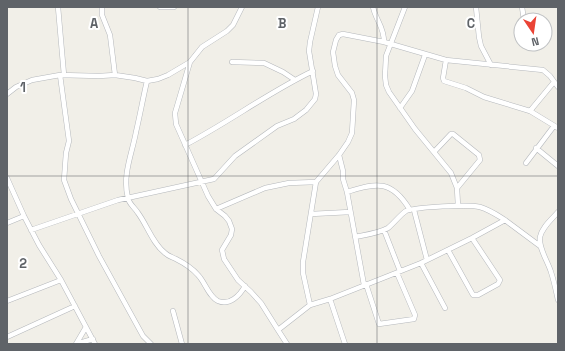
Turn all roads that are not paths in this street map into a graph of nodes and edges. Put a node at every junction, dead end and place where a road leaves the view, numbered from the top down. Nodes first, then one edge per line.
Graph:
1 (58, 7) edge
2 (102, 7) edge
3 (160, 7) edge
4 (174, 7) edge
5 (242, 7) edge
6 (318, 7) edge
7 (373, 7) edge
8 (405, 7) edge
9 (476, 7) edge
10 (384, 42) junction
11 (390, 44) junction
12 (425, 54) junction
13 (446, 60) junction
14 (190, 62) junction
15 (232, 62) dead end
16 (491, 65) junction
17 (313, 72) junction
18 (62, 75) junction
19 (115, 75) junction
20 (295, 80) junction
21 (147, 81) junction
22 (554, 82) junction
23 (558, 87) edge
24 (7, 94) edge
25 (400, 108) junction
26 (530, 111) junction
27 (556, 127) edge
28 (185, 145) junction
29 (536, 148) junction
30 (434, 152) junction
31 (339, 155) junction
32 (526, 163) dead end
33 (558, 166) edge
34 (7, 178) edge
35 (202, 181) junction
36 (316, 182) junction
37 (457, 188) junction
38 (10, 190) edge
39 (347, 192) junction
40 (128, 197) junction
41 (458, 206) junction
42 (216, 209) junction
43 (412, 210) junction
44 (350, 212) junction
45 (558, 212) edge
46 (78, 213) junction
47 (311, 214) junction
48 (24, 216) junction
49 (505, 220) junction
50 (7, 223) edge
51 (32, 230) junction
52 (384, 230) junction
53 (355, 237) junction
54 (472, 238) junction
55 (540, 246) junction
56 (448, 250) junction
57 (427, 260) junction
58 (421, 263) junction
59 (398, 272) junction
60 (61, 280) junction
61 (365, 284) junction
62 (245, 286) junction
63 (330, 299) junction
64 (558, 300) edge
65 (7, 301) edge
66 (310, 305) junction
67 (75, 306) junction
68 (445, 308) dead end
69 (173, 311) dead end
70 (86, 327) junction
71 (278, 330) junction
72 (7, 337) edge
73 (94, 342) edge
74 (76, 344) edge
75 (151, 344) edge
76 (182, 344) edge
77 (287, 344) edge
78 (345, 344) edge

1 - 18 street
2 - 19 street
3 - 4 street
5 - 14 street
6 - 17 street
7 - 10 street
8 - 11 street
9 - 16 street
10 - 11 street
10 - 31 street
11 - 12 street
11 - 25 street
12 - 13 street
12 - 25 street
13 - 16 street
13 - 26 street
14 - 21 street
14 - 28 street
15 - 20 street
16 - 22 street
17 - 20 street
17 - 35 street
18 - 19 street
18 - 24 street
18 - 46 street
19 - 21 street
20 - 28 street
21 - 40 street
22 - 23 street
22 - 26 street
25 - 30 street
26 - 27 street
27 - 29 street
28 - 35 street
29 - 32 street
29 - 33 street
30 - 37 street
30 - 37 street
31 - 36 street
31 - 39 street
34 - 38 street
35 - 40 street
35 - 42 street
36 - 42 street
36 - 47 street
37 - 41 street
38 - 48 street
39 - 43 street
39 - 44 street
40 - 46 street
40 - 62 street
41 - 43 street
41 - 49 street
42 - 62 street
43 - 52 street
43 - 57 street
44 - 47 street
44 - 53 street
45 - 55 street
46 - 51 street
46 - 75 street
47 - 66 street
48 - 50 street
48 - 51 street
49 - 54 street
49 - 55 street
51 - 60 street
52 - 53 street
52 - 59 street
53 - 61 street
54 - 56 street
54 - 56 street
55 - 64 street
56 - 57 street
57 - 58 street
58 - 59 street
58 - 68 street
59 - 61 street
59 - 61 street
60 - 65 street
60 - 67 street
61 - 63 street
62 - 71 street
63 - 66 street
63 - 78 street
66 - 71 street
67 - 70 street
67 - 72 street
69 - 76 street
70 - 73 street
70 - 74 street
71 - 77 street
73 - 74 street

